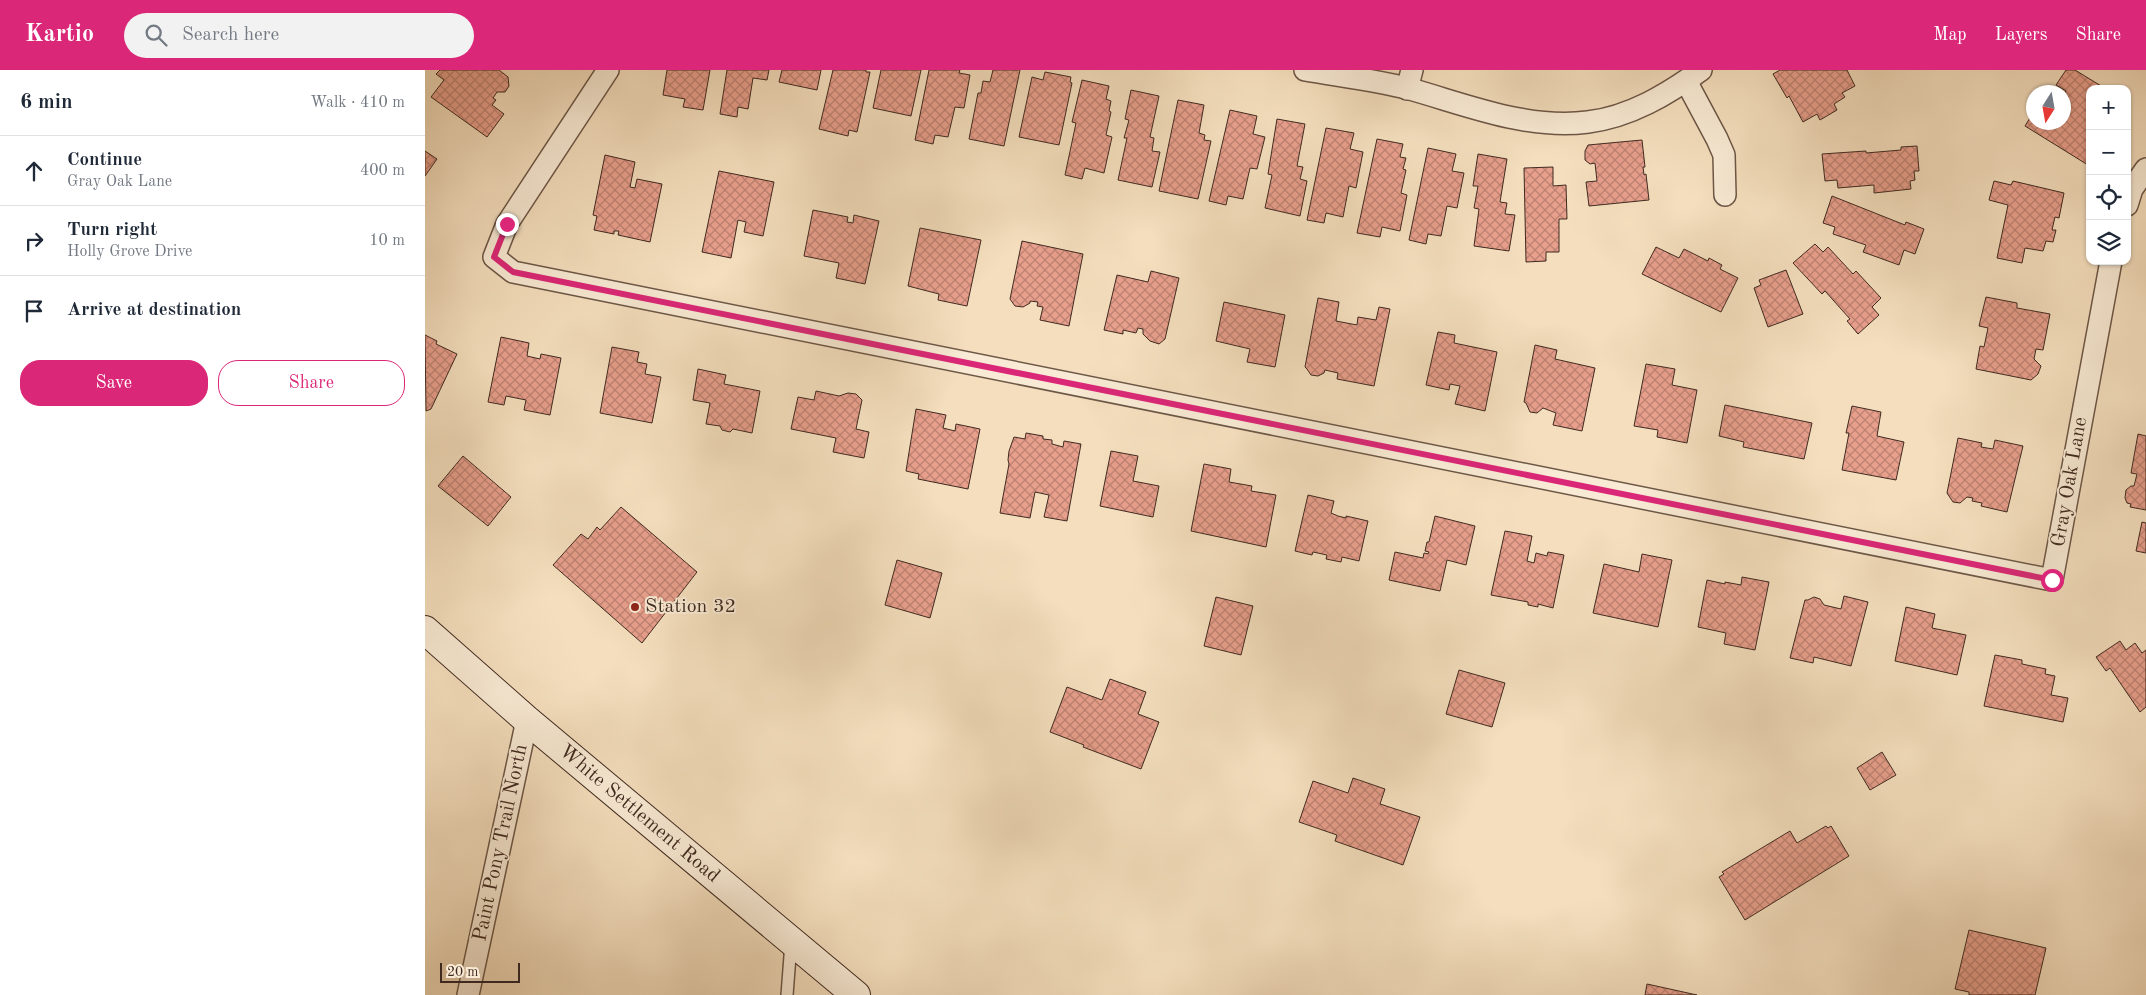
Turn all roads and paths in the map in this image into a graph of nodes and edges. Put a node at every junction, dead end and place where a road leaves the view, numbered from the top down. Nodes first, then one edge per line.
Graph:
1 (608, 70) edge
2 (1305, 70) edge
3 (1694, 75) edge
4 (1410, 79) edge
5 (2146, 169) edge
6 (2131, 192) edge
7 (1725, 195) dead end
8 (2110, 265) edge
9 (425, 630) edge
10 (527, 720) junction
11 (791, 941) junction
12 (468, 995) edge
13 (787, 995) edge
14 (856, 995) edge

1 - 8 street, Gray Oak Lane
2 - 4 street
3 - 4 street
3 - 7 street
5 - 6 street
9 - 10 main road, White Settlement Road
10 - 11 main road, White Settlement Road
10 - 12 street, Paint Pony Trail North
11 - 13 lane
11 - 14 main road, White Settlement Road

